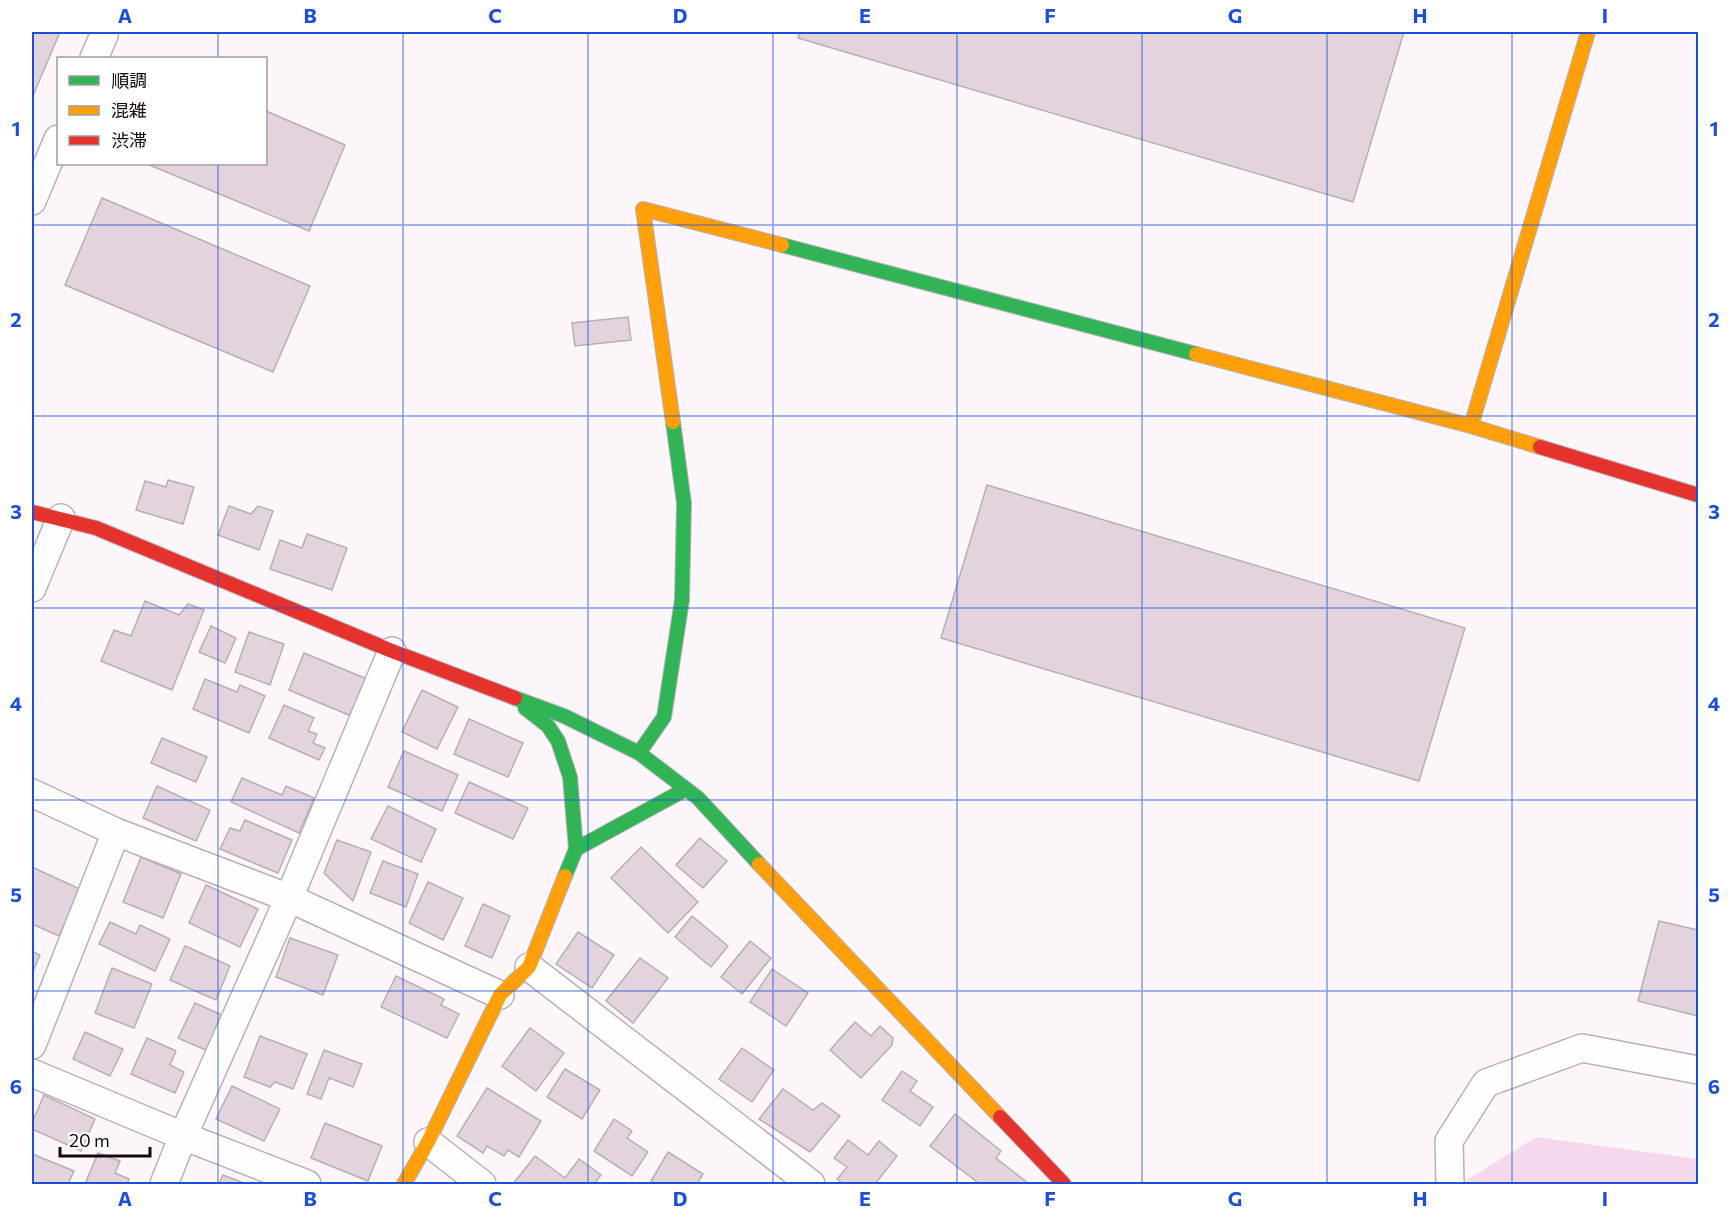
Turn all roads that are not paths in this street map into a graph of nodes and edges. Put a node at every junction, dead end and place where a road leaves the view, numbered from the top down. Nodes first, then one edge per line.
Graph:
1 (1588, 32) edge
2 (57, 141) edge
3 (32, 201) edge
4 (1471, 426) junction
5 (1698, 495) edge
6 (32, 513) edge
7 (61, 518) junction
8 (32, 588) edge
9 (392, 651) junction
10 (505, 693) junction
11 (639, 753) junction
12 (686, 789) junction
13 (32, 793) edge
14 (116, 832) junction
15 (576, 849) junction
16 (289, 898) junction
17 (529, 967) junction
18 (500, 995) junction
19 (32, 1045) edge
20 (1698, 1070) edge
21 (32, 1073) edge
22 (183, 1136) junction
23 (428, 1142) junction
24 (164, 1185) edge
25 (307, 1185) edge
26 (404, 1185) edge
27 (483, 1185) edge
28 (811, 1185) edge
29 (1064, 1185) edge
30 (1450, 1185) edge

1 - 4 street
2 - 3 street
4 - 5 street
4 - 11 street
6 - 7 street
7 - 8 street
7 - 9 street
9 - 10 street
9 - 16 street
10 - 11 street
10 - 15 street
11 - 12 street
12 - 15 street
12 - 29 street
13 - 14 street
14 - 16 street
14 - 19 street
15 - 17 street
16 - 18 street
16 - 22 street
17 - 18 street
17 - 28 street
18 - 23 street
20 - 30 street
21 - 22 street
22 - 24 street
22 - 25 street
23 - 26 street
23 - 27 street

